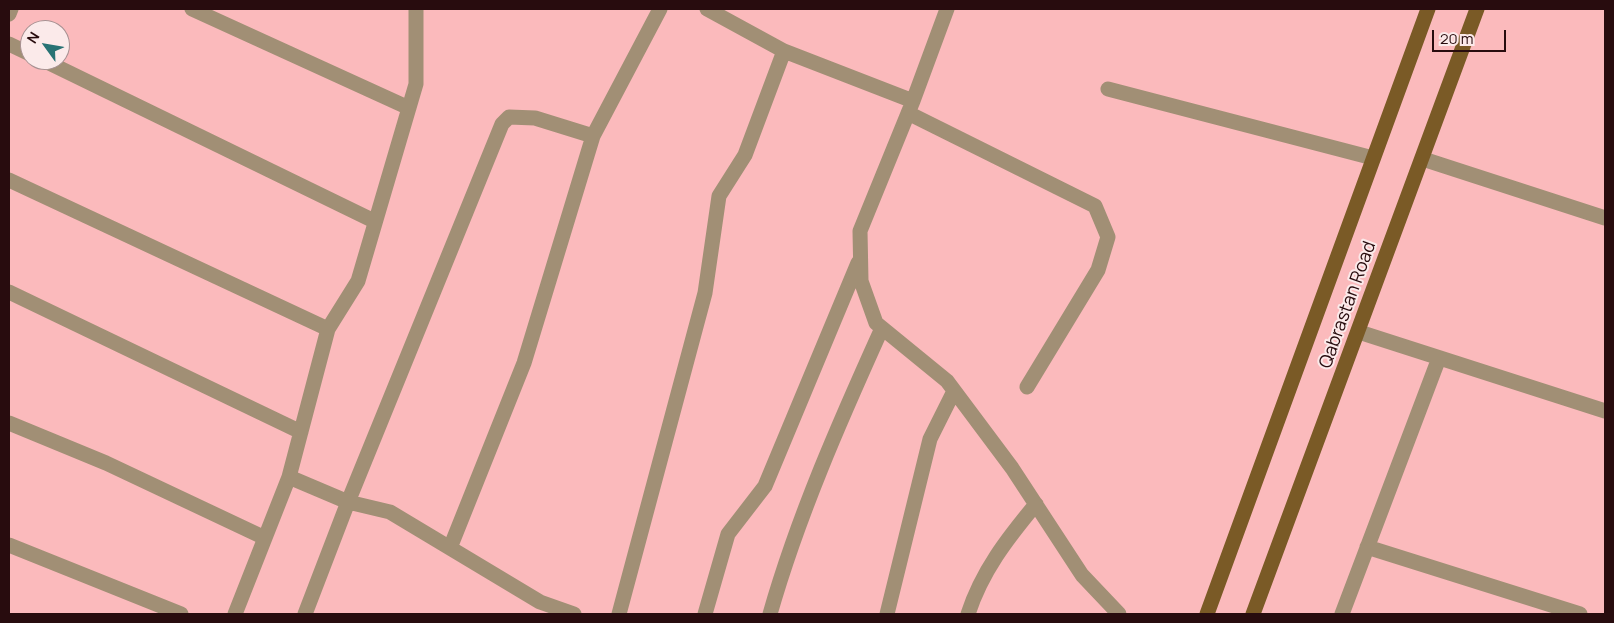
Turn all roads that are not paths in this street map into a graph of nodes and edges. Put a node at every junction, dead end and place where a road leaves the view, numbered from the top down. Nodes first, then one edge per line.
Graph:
1 (11, 9) edge
2 (192, 9) edge
3 (416, 9) edge
4 (660, 9) edge
5 (707, 9) edge
6 (947, 9) edge
7 (1428, 9) edge
8 (1477, 9) edge
9 (9, 14) edge
10 (784, 51) junction
11 (64, 70) edge
12 (1108, 89) dead end
13 (911, 107) junction
14 (409, 108) junction
15 (593, 136) junction
16 (1373, 158) junction
17 (1423, 159) junction
18 (9, 180) edge
19 (1605, 218) edge
20 (374, 221) junction
21 (860, 256) junction
22 (9, 292) edge
23 (882, 328) junction
24 (328, 329) junction
25 (1359, 332) junction
26 (1439, 358) junction
27 (1028, 387) dead end
28 (954, 391) junction
29 (1605, 411) edge
30 (9, 423) edge
31 (301, 432) junction
32 (289, 477) junction
33 (348, 502) junction
34 (1036, 504) junction
35 (265, 538) junction
36 (9, 545) edge
37 (1368, 547) junction
38 (450, 548) junction
39 (181, 614) edge
40 (235, 614) edge
41 (305, 614) edge
42 (574, 614) edge
43 (619, 614) edge
44 (705, 614) edge
45 (770, 614) edge
46 (887, 614) edge
47 (968, 614) edge
48 (1119, 614) edge
49 (1207, 614) edge
50 (1254, 614) edge
51 (1342, 614) edge
52 (1580, 614) edge

1 - 9 street
2 - 14 street
3 - 14 street
4 - 15 street
5 - 10 street
6 - 13 street
7 - 16 main road, Qabrastan Road
8 - 17 main road, Qabrastan Road
10 - 13 street
10 - 43 street
11 - 20 street
12 - 16 street
13 - 21 street
13 - 27 street
14 - 20 street
15 - 33 street
15 - 38 street
16 - 49 main road, Qabrastan Road
17 - 19 street
17 - 25 main road, Qabrastan Road
18 - 24 street
20 - 24 street
21 - 23 street
21 - 44 street
22 - 31 street
23 - 28 street
23 - 45 street
24 - 31 street
25 - 26 street
25 - 50 main road, Qabrastan Road
26 - 29 street
26 - 37 street
28 - 34 street
28 - 46 street
30 - 35 street
31 - 32 street
32 - 33 street
32 - 35 street
33 - 38 street
33 - 41 street
34 - 47 street
34 - 48 street
35 - 40 street
36 - 39 street
37 - 51 street
37 - 52 street
38 - 42 street

